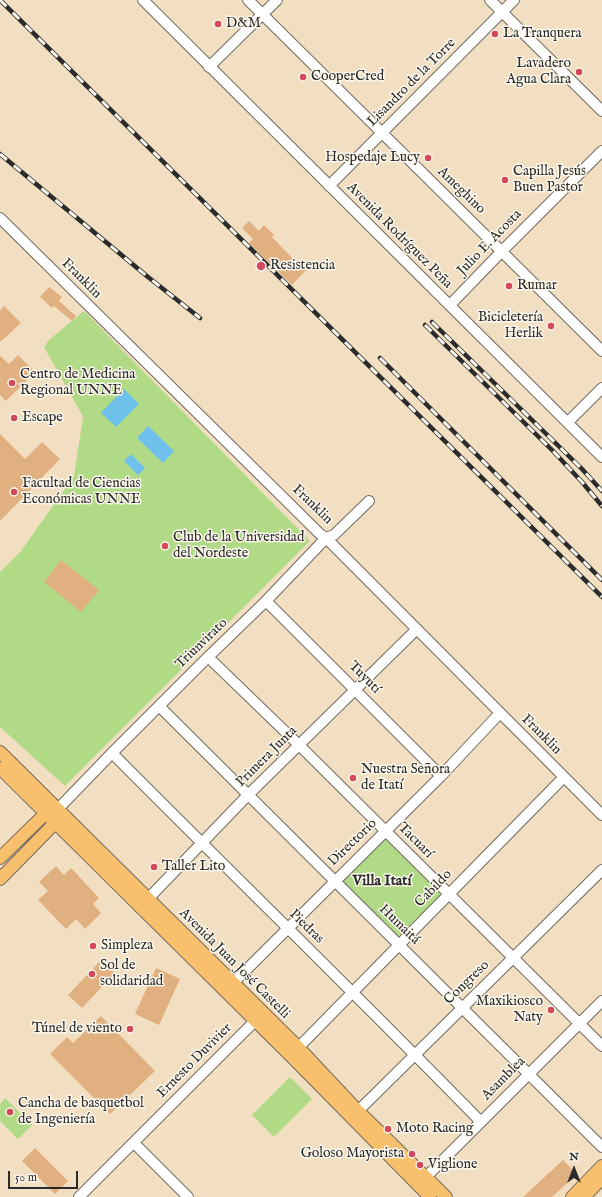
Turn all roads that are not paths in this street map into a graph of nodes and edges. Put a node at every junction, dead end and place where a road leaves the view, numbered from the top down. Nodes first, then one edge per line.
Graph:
1 (143, 0) edge
2 (248, 0) edge
3 (277, 0) edge
4 (490, 0) edge
5 (514, 0) edge
6 (502, 12) junction
7 (263, 14) junction
8 (210, 67) junction
9 (602, 111) edge
10 (382, 133) junction
11 (602, 150) edge
12 (329, 186) junction
13 (0, 218) edge
14 (502, 251) junction
15 (450, 305) junction
16 (602, 351) edge
17 (602, 388) edge
18 (568, 422) junction
19 (602, 457) edge
20 (369, 501) dead end
21 (326, 538) junction
22 (266, 601) junction
23 (417, 629) junction
24 (208, 657) junction
25 (355, 690) junction
26 (159, 706) junction
27 (500, 713) junction
28 (300, 745) junction
29 (0, 752) edge
30 (112, 753) junction
31 (0, 768) edge
32 (441, 776) junction
33 (564, 777) junction
34 (248, 795) junction
35 (52, 811) junction
36 (602, 815) edge
37 (55, 823) junction
38 (386, 831) junction
39 (202, 844) junction
40 (0, 858) edge
41 (602, 870) edge
42 (0, 879) edge
43 (334, 881) junction
44 (448, 894) junction
45 (143, 903) junction
46 (287, 929) junction
47 (399, 944) junction
48 (513, 958) junction
49 (229, 987) junction
50 (352, 991) junction
51 (602, 1001) edge
52 (462, 1007) junction
53 (259, 1017) junction
54 (580, 1024) junction
55 (602, 1046) edge
56 (294, 1051) junction
57 (415, 1055) junction
58 (529, 1074) junction
59 (355, 1114) junction
60 (481, 1122) junction
61 (134, 1143) junction
62 (602, 1147) edge
63 (602, 1166) edge
64 (426, 1177) junction
65 (602, 1178) edge
66 (426, 1193) edge
67 (79, 1197) edge
68 (188, 1197) edge
69 (446, 1197) edge
70 (572, 1197) edge
71 (584, 1197) edge

1 - 8 street, Avenida Rodríguez Peña
2 - 7 street, Ameghino
3 - 7 street
4 - 6 street
5 - 6 street, Lisandro de la Torre
6 - 9 street
6 - 10 street, Lisandro de la Torre
7 - 8 street
7 - 10 street, Ameghino
8 - 12 street, Avenida Rodríguez Peña
10 - 12 street, Lisandro de la Torre
10 - 14 street, Ameghino
11 - 14 street, Julio E. Acosta
12 - 15 street, Avenida Rodríguez Peña
13 - 21 street, Franklin
14 - 15 street, Julio E. Acosta
14 - 16 street, Ameghino
15 - 18 street, Avenida Rodríguez Peña
17 - 18 street
18 - 19 street, Avenida Rodríguez Peña
20 - 21 street, Triunvirato
21 - 22 street, Triunvirato
21 - 23 street, Franklin
22 - 24 street, Triunvirato
22 - 25 street, Tuyutí
23 - 25 street, Primera Junta
23 - 27 street, Franklin
24 - 26 street, Triunvirato
24 - 28 street, Tacuarí
25 - 28 street, Primera Junta
25 - 32 street, Tuyutí
26 - 30 street, Triunvirato
26 - 34 street, Humaitá
27 - 32 street, Directorio
27 - 33 street, Franklin
28 - 34 street, Primera Junta
28 - 38 street, Tacuarí
29 - 35 main road, Avenida Juan José Castelli
30 - 35 street, Triunvirato
30 - 39 street, Piedras
31 - 35 main road, Avenida Juan José Castelli
32 - 38 street, Directorio
33 - 36 street, Franklin
33 - 44 street, Cabildo
34 - 39 street, Primera Junta
34 - 43 street, Humaitá
35 - 37 main road, Avenida Juan José Castelli
35 - 40 main road
35 - 45 main road, Avenida Juan José Castelli
37 - 42 main road
37 - 45 main road, Avenida Juan José Castelli
38 - 43 street, Directorio
38 - 44 street, Tacuarí
39 - 45 street, Primera Junta
39 - 46 street, Piedras
41 - 48 street, Congreso
43 - 46 street, Directorio
43 - 47 street, Humaitá
44 - 47 street, Cabildo
44 - 48 street, Tacuarí
45 - 49 main road, Avenida Juan José Castelli
46 - 49 street, Directorio
46 - 50 street, Piedras
47 - 50 street, Cabildo
47 - 52 street, Humaitá
48 - 52 street, Congreso
48 - 54 street, Tacuarí
49 - 53 main road, Avenida Juan José Castelli
50 - 56 street, Cabildo
50 - 57 street, Piedras
51 - 54 street, Asamblea
52 - 57 street, Congreso
52 - 58 street, Humaitá
53 - 56 main road, Avenida Juan José Castelli
53 - 61 street, Ernesto Duvivier
54 - 55 street, Tacuarí
54 - 58 street, Asamblea
56 - 59 main road, Avenida Juan José Castelli
57 - 59 street, Congreso
57 - 60 street, Piedras
58 - 60 street, Asamblea
58 - 62 street, Humaitá
59 - 64 main road, Avenida Juan José Castelli
59 - 66 main road, Avenida Juan José Castelli
60 - 64 street, Asamblea
61 - 67 street, Ernesto Duvivier
61 - 68 street
63 - 70 main road
64 - 66 street
64 - 69 main road, Avenida Juan José Castelli
65 - 71 main road

